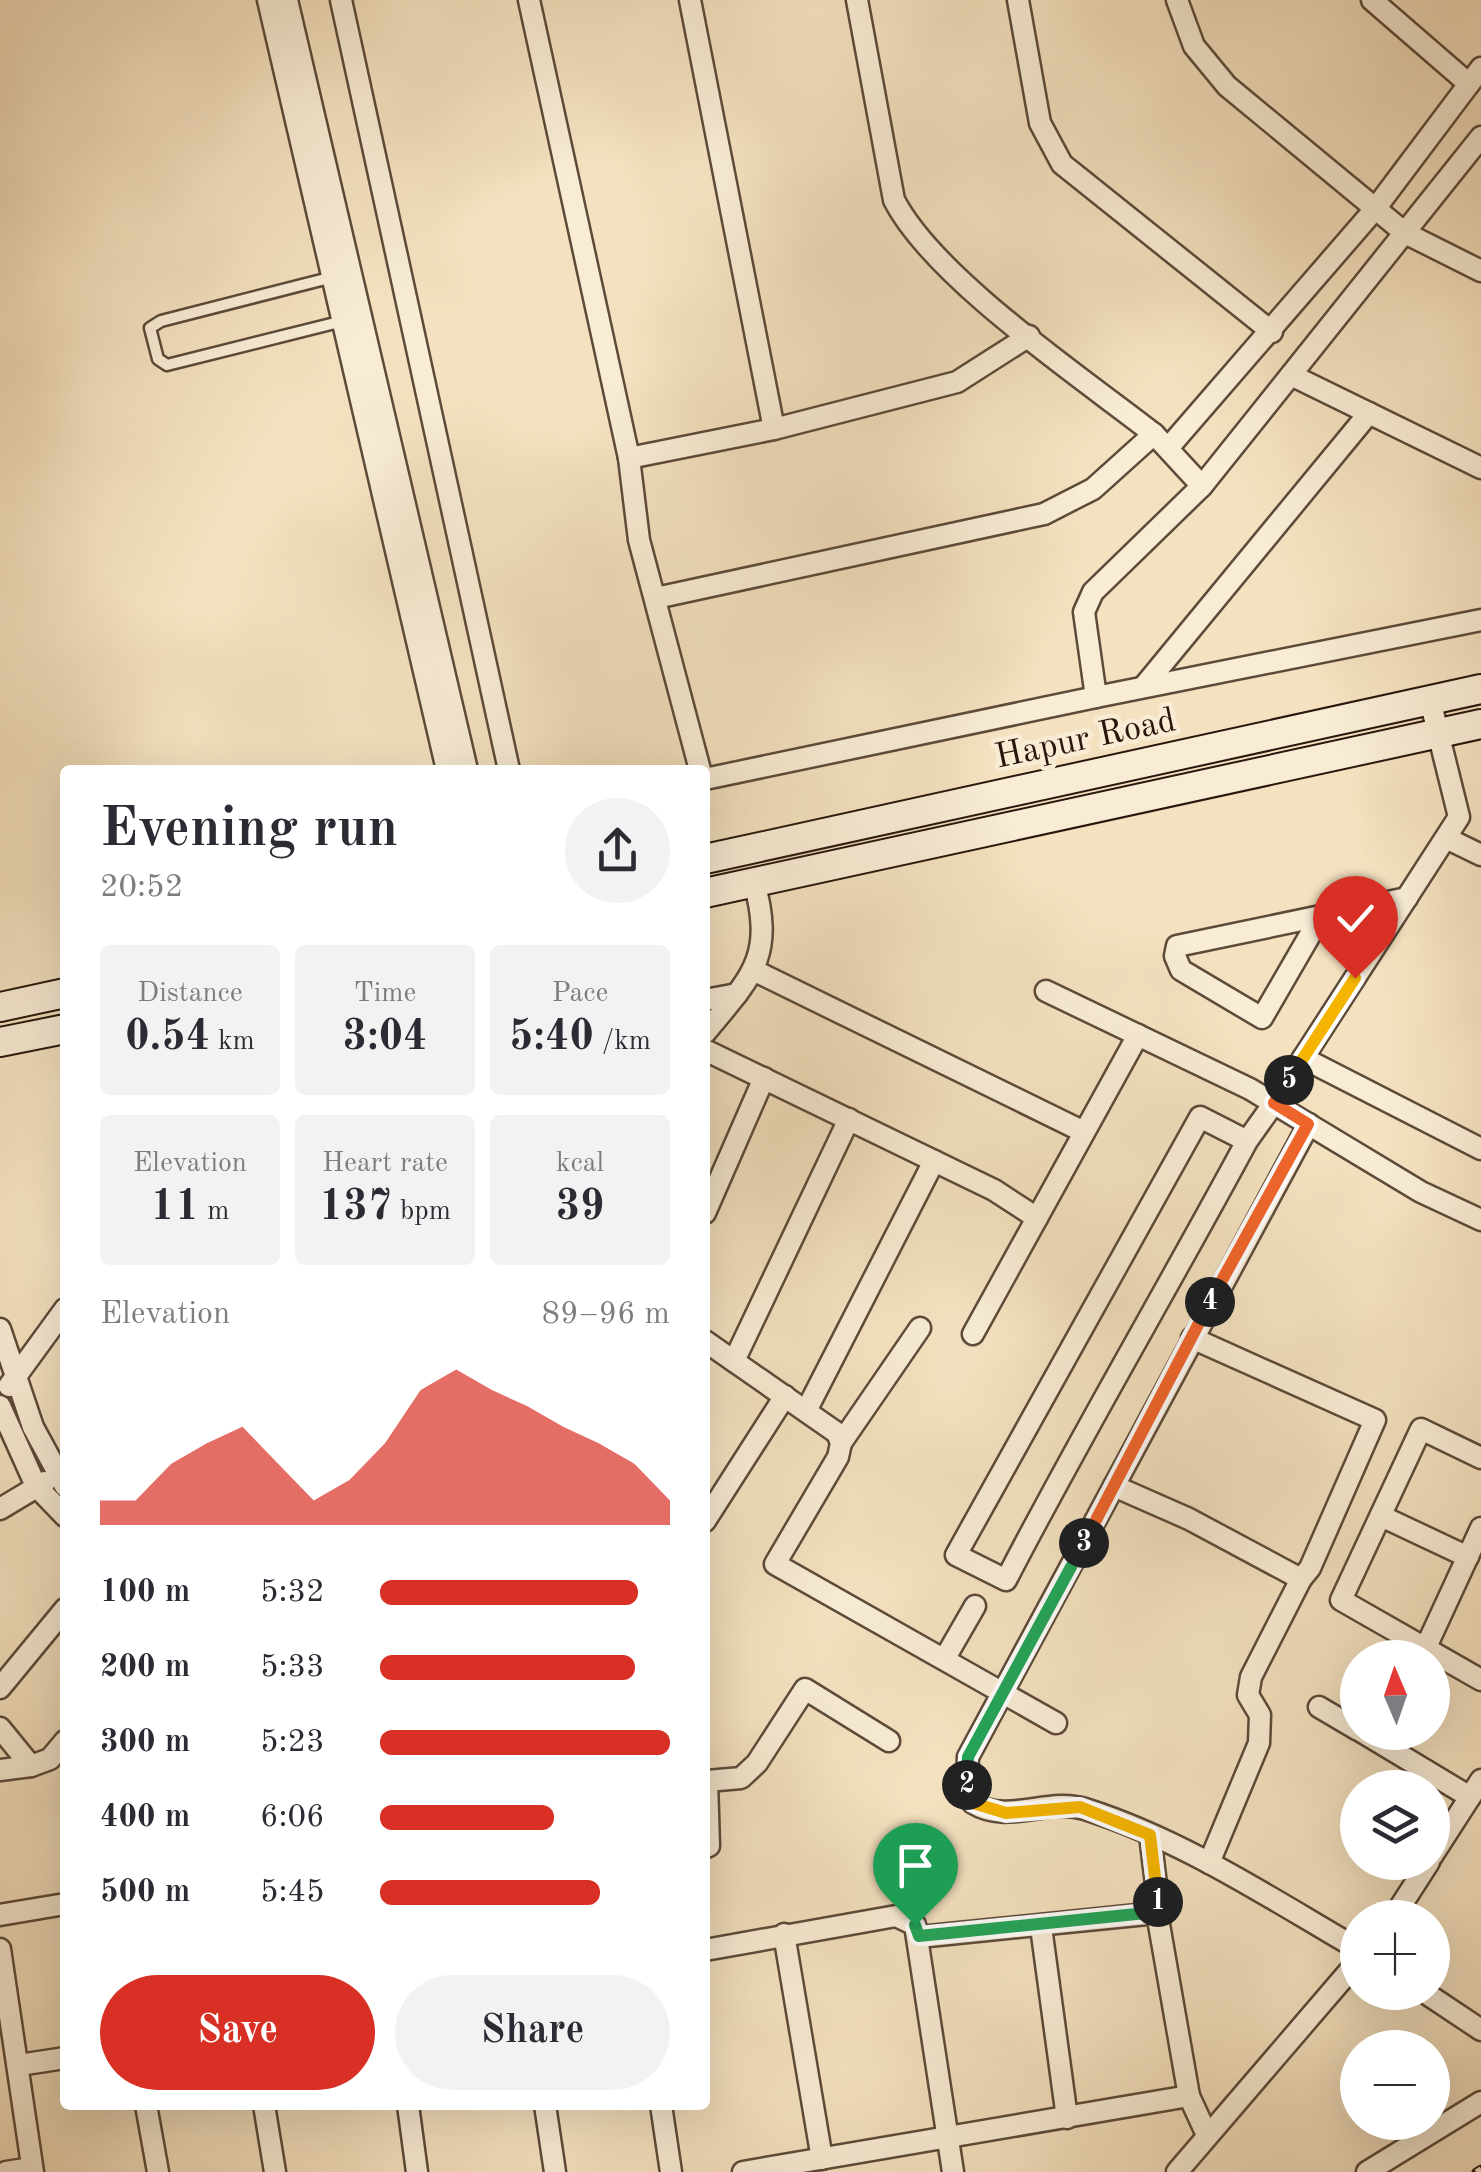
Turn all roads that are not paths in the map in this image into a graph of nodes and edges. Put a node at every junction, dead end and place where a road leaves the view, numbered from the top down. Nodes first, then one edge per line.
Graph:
1 (268, 0) edge
2 (287, 0) edge
3 (341, 0) edge
4 (529, 0) edge
5 (690, 0) edge
6 (857, 0) edge
7 (1018, 0) edge
8 (1177, 0) edge
9 (1372, 0) edge
10 (1475, 76) edge
11 (1481, 136) edge
12 (1375, 209) junction
13 (1405, 233) junction
14 (1481, 271) edge
15 (333, 277) junction
16 (344, 321) junction
17 (1272, 332) junction
18 (1029, 336) junction
19 (1291, 376) junction
20 (1369, 413) junction
21 (774, 429) junction
22 (1161, 440) junction
23 (629, 458) junction
24 (1481, 468) edge
25 (1202, 486) junction
26 (656, 598) junction
27 (1481, 620) edge
28 (1146, 685) junction
29 (1481, 689) edge
30 (1096, 697) junction
31 (1430, 700) junction
32 (1481, 724) edge
33 (1439, 733) junction
34 (446, 765) edge
35 (466, 765) edge
36 (508, 765) edge
37 (699, 765) edge
38 (710, 778) edge
39 (1446, 838) junction
40 (1481, 855) edge
41 (710, 858) edge
42 (754, 882) junction
43 (710, 892) edge
44 (1407, 898) junction
45 (1321, 916) junction
46 (756, 972) junction
47 (1046, 990) dead end
48 (60, 994) edge
49 (736, 994) junction
50 (710, 999) edge
51 (0, 1007) edge
52 (710, 1028) edge
53 (60, 1029) edge
54 (1138, 1035) junction
55 (0, 1042) edge
56 (710, 1052) edge
57 (1303, 1058) junction
58 (764, 1078) junction
59 (1274, 1103) junction
60 (850, 1119) junction
61 (1308, 1124) junction
62 (1084, 1132) junction
63 (1247, 1141) junction
64 (1481, 1148) edge
65 (934, 1160) junction
66 (710, 1202) edge
67 (1037, 1218) junction
68 (1481, 1220) edge
69 (60, 1317) edge
70 (920, 1328) dead end
71 (0, 1329) edge
72 (974, 1334) dead end
73 (1192, 1338) junction
74 (710, 1344) edge
75 (734, 1361) junction
76 (14, 1378) junction
77 (785, 1396) junction
78 (0, 1403) edge
79 (806, 1411) junction
80 (841, 1443) junction
81 (1481, 1458) edge
82 (60, 1472) edge
83 (60, 1477) edge
84 (36, 1486) junction
85 (1114, 1486) junction
86 (0, 1510) edge
87 (60, 1511) edge
88 (710, 1514) edge
89 (1381, 1516) junction
90 (1481, 1528) edge
91 (1468, 1556) junction
92 (1300, 1579) junction
93 (976, 1606) dead end
94 (60, 1615) edge
95 (1413, 1640) edge
96 (1429, 1640) edge
97 (945, 1658) junction
98 (1450, 1661) edge
99 (1481, 1680) edge
100 (0, 1688) edge
101 (1004, 1692) junction
102 (1319, 1707) dead end
103 (1340, 1720) edge
104 (1056, 1722) dead end
105 (0, 1728) edge
106 (889, 1741) dead end
107 (60, 1747) edge
108 (1397, 1750) edge
109 (31, 1766) junction
110 (0, 1770) edge
111 (710, 1780) edge
112 (1476, 1789) edge
113 (1450, 1829) edge
114 (1150, 1835) junction
115 (1210, 1862) junction
116 (60, 1905) edge
117 (0, 1915) edge
118 (1160, 1917) junction
119 (1041, 1927) junction
120 (784, 1934) junction
121 (919, 1936) junction
122 (1340, 1938) edge
123 (0, 1949) edge
124 (710, 1949) edge
125 (1340, 1983) edge
126 (1450, 2009) edge
127 (1481, 2030) edge
128 (60, 2059) edge
129 (18, 2064) junction
130 (1189, 2096) junction
131 (1481, 2102) edge
132 (147, 2110) edge
133 (265, 2110) edge
134 (409, 2110) edge
135 (546, 2110) edge
136 (662, 2110) edge
137 (1067, 2118) junction
138 (1207, 2135) junction
139 (948, 2140) junction
140 (822, 2160) junction
141 (32, 2170) edge
142 (6, 2172) edge
143 (158, 2172) edge
144 (275, 2172) edge
145 (416, 2172) edge
146 (555, 2172) edge
147 (671, 2172) edge
148 (743, 2172) edge
149 (953, 2172) edge
150 (1177, 2172) edge
151 (1366, 2172) edge

1 - 15 street
2 - 35 street
3 - 36 street
4 - 23 street
5 - 21 street
6 - 18 street
7 - 17 street
8 - 12 street
9 - 10 street
10 - 12 street
11 - 13 street
12 - 13 street
12 - 17 street
13 - 14 street
13 - 19 street
15 - 16 street
15 - 16 lane
16 - 34 street
17 - 22 street
18 - 21 street
18 - 22 street
19 - 20 street
19 - 25 street
20 - 24 street
20 - 28 street
21 - 23 street
22 - 25 street
22 - 26 street
23 - 26 street
25 - 30 street
26 - 37 street
27 - 28 street
28 - 30 street
29 - 31 main road, Hapur Road
30 - 38 street
31 - 33 street
31 - 41 main road, Hapur Road
32 - 33 main road, Hapur Road
33 - 39 street
33 - 42 main road, Hapur Road
39 - 40 street
39 - 44 street
42 - 43 main road, Hapur Road
42 - 46 street
44 - 45 street
44 - 57 street
45 - 45 street
46 - 49 street
46 - 62 street
47 - 54 street
48 - 51 main road
49 - 50 street
49 - 52 street
53 - 55 main road
54 - 59 street
54 - 62 street
56 - 58 street
57 - 59 street
57 - 64 street
58 - 60 street
58 - 66 street
59 - 61 street
59 - 63 street
60 - 65 street
60 - 75 street
61 - 68 street
61 - 73 street
62 - 67 street
63 - 63 street
65 - 67 street
65 - 79 street
67 - 72 street
69 - 76 street
70 - 80 street
71 - 76 street
73 - 85 street
73 - 92 street
74 - 75 street
75 - 77 street
76 - 78 street
76 - 82 street
77 - 79 street
77 - 88 street
78 - 84 street
79 - 80 street
80 - 97 street
81 - 89 street
83 - 84 street
84 - 86 street
84 - 87 street
85 - 92 street
85 - 101 street
89 - 91 street
89 - 95 street
90 - 91 street
91 - 96 street
92 - 115 street
93 - 97 street
94 - 100 street
97 - 101 street
98 - 99 street
101 - 104 street
101 - 114 street
102 - 103 street
105 - 109 street
106 - 111 street
107 - 109 street
108 - 112 street
109 - 110 street
112 - 113 street
114 - 115 street
114 - 118 street
115 - 122 street
116 - 117 street
118 - 119 street
118 - 130 street
119 - 121 street
119 - 137 street
120 - 121 street
120 - 124 street
120 - 140 street
121 - 139 street
123 - 129 street
125 - 138 street
126 - 127 street
128 - 129 street
129 - 141 street
130 - 137 street
130 - 138 street
131 - 151 street
132 - 143 street
133 - 144 street
134 - 145 street
135 - 146 street
136 - 147 street
137 - 139 street
138 - 150 street
139 - 140 street
139 - 149 street
140 - 148 street
141 - 142 street

